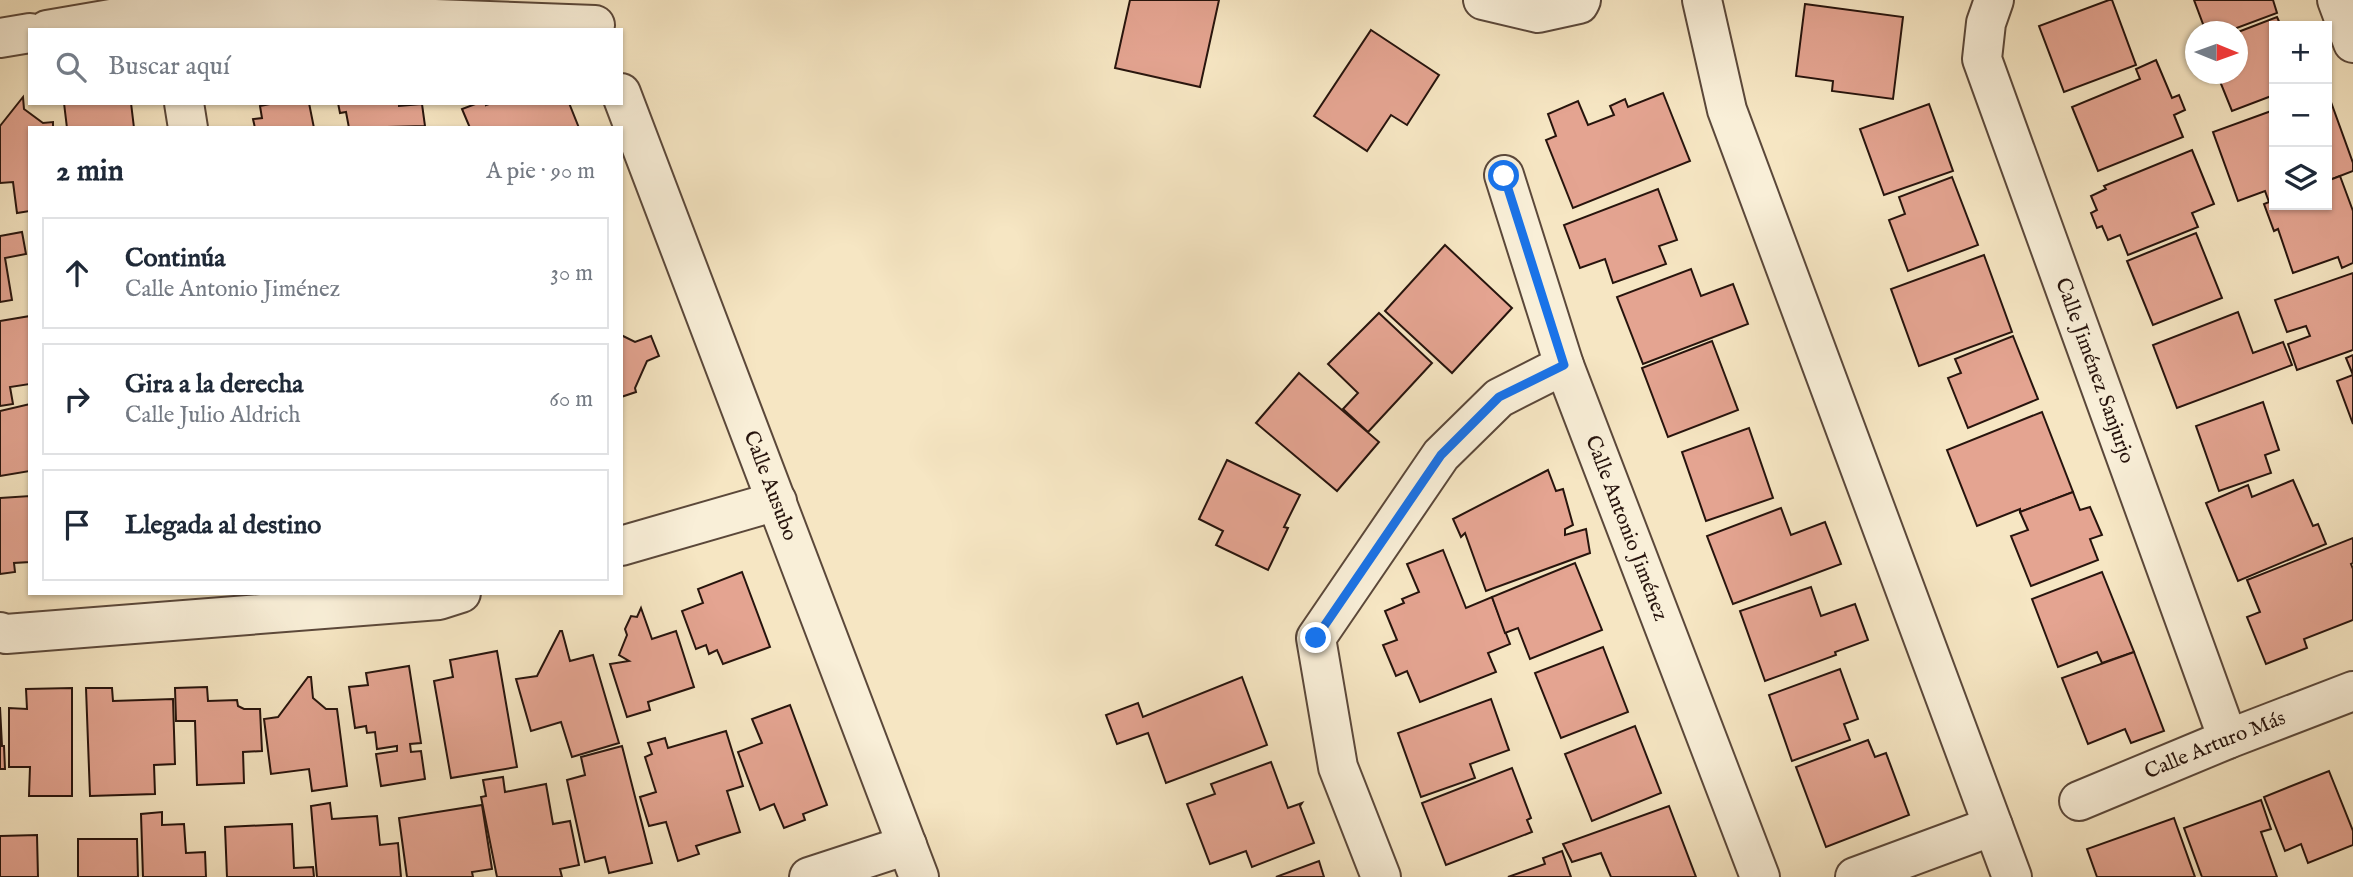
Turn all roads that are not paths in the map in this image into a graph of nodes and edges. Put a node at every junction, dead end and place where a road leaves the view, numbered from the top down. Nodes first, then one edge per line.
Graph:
1 (1483, 0) edge
2 (1581, 0) edge
3 (1702, 0) edge
4 (1994, 0) edge
5 (2337, 0) edge
6 (593, 18) edge
7 (171, 19) edge
8 (70, 28) edge
9 (28, 33) edge
10 (0, 38) edge
11 (2353, 43) edge
12 (623, 98) edge
13 (184, 105) edge
14 (188, 126) edge
15 (1504, 176) dead end
16 (1564, 365) junction
17 (777, 501) junction
18 (623, 545) edge
19 (455, 595) edge
20 (0, 632) edge
21 (2353, 691) edge
22 (2228, 739) junction
23 (2079, 801) dead end
24 (1993, 826) junction
25 (913, 861) edge
26 (809, 877) edge
27 (1381, 877) edge
28 (1760, 877) edge
29 (1855, 877) edge
30 (2012, 877) edge

1 - 2 street
3 - 24 street
4 - 22 street, Calle Jiménez Sanjurjo
5 - 11 street
6 - 7 street
7 - 8 street
9 - 10 street
12 - 17 street, Calle Ausubo
13 - 14 street
15 - 16 street, Calle Antonio Jiménez
16 - 27 street
16 - 28 street, Calle Antonio Jiménez
17 - 18 street
17 - 25 street, Calle Ausubo
19 - 20 street
21 - 22 street, Calle Arturo Más
22 - 23 street, Calle Arturo Más
24 - 29 street
24 - 30 street
25 - 26 street

